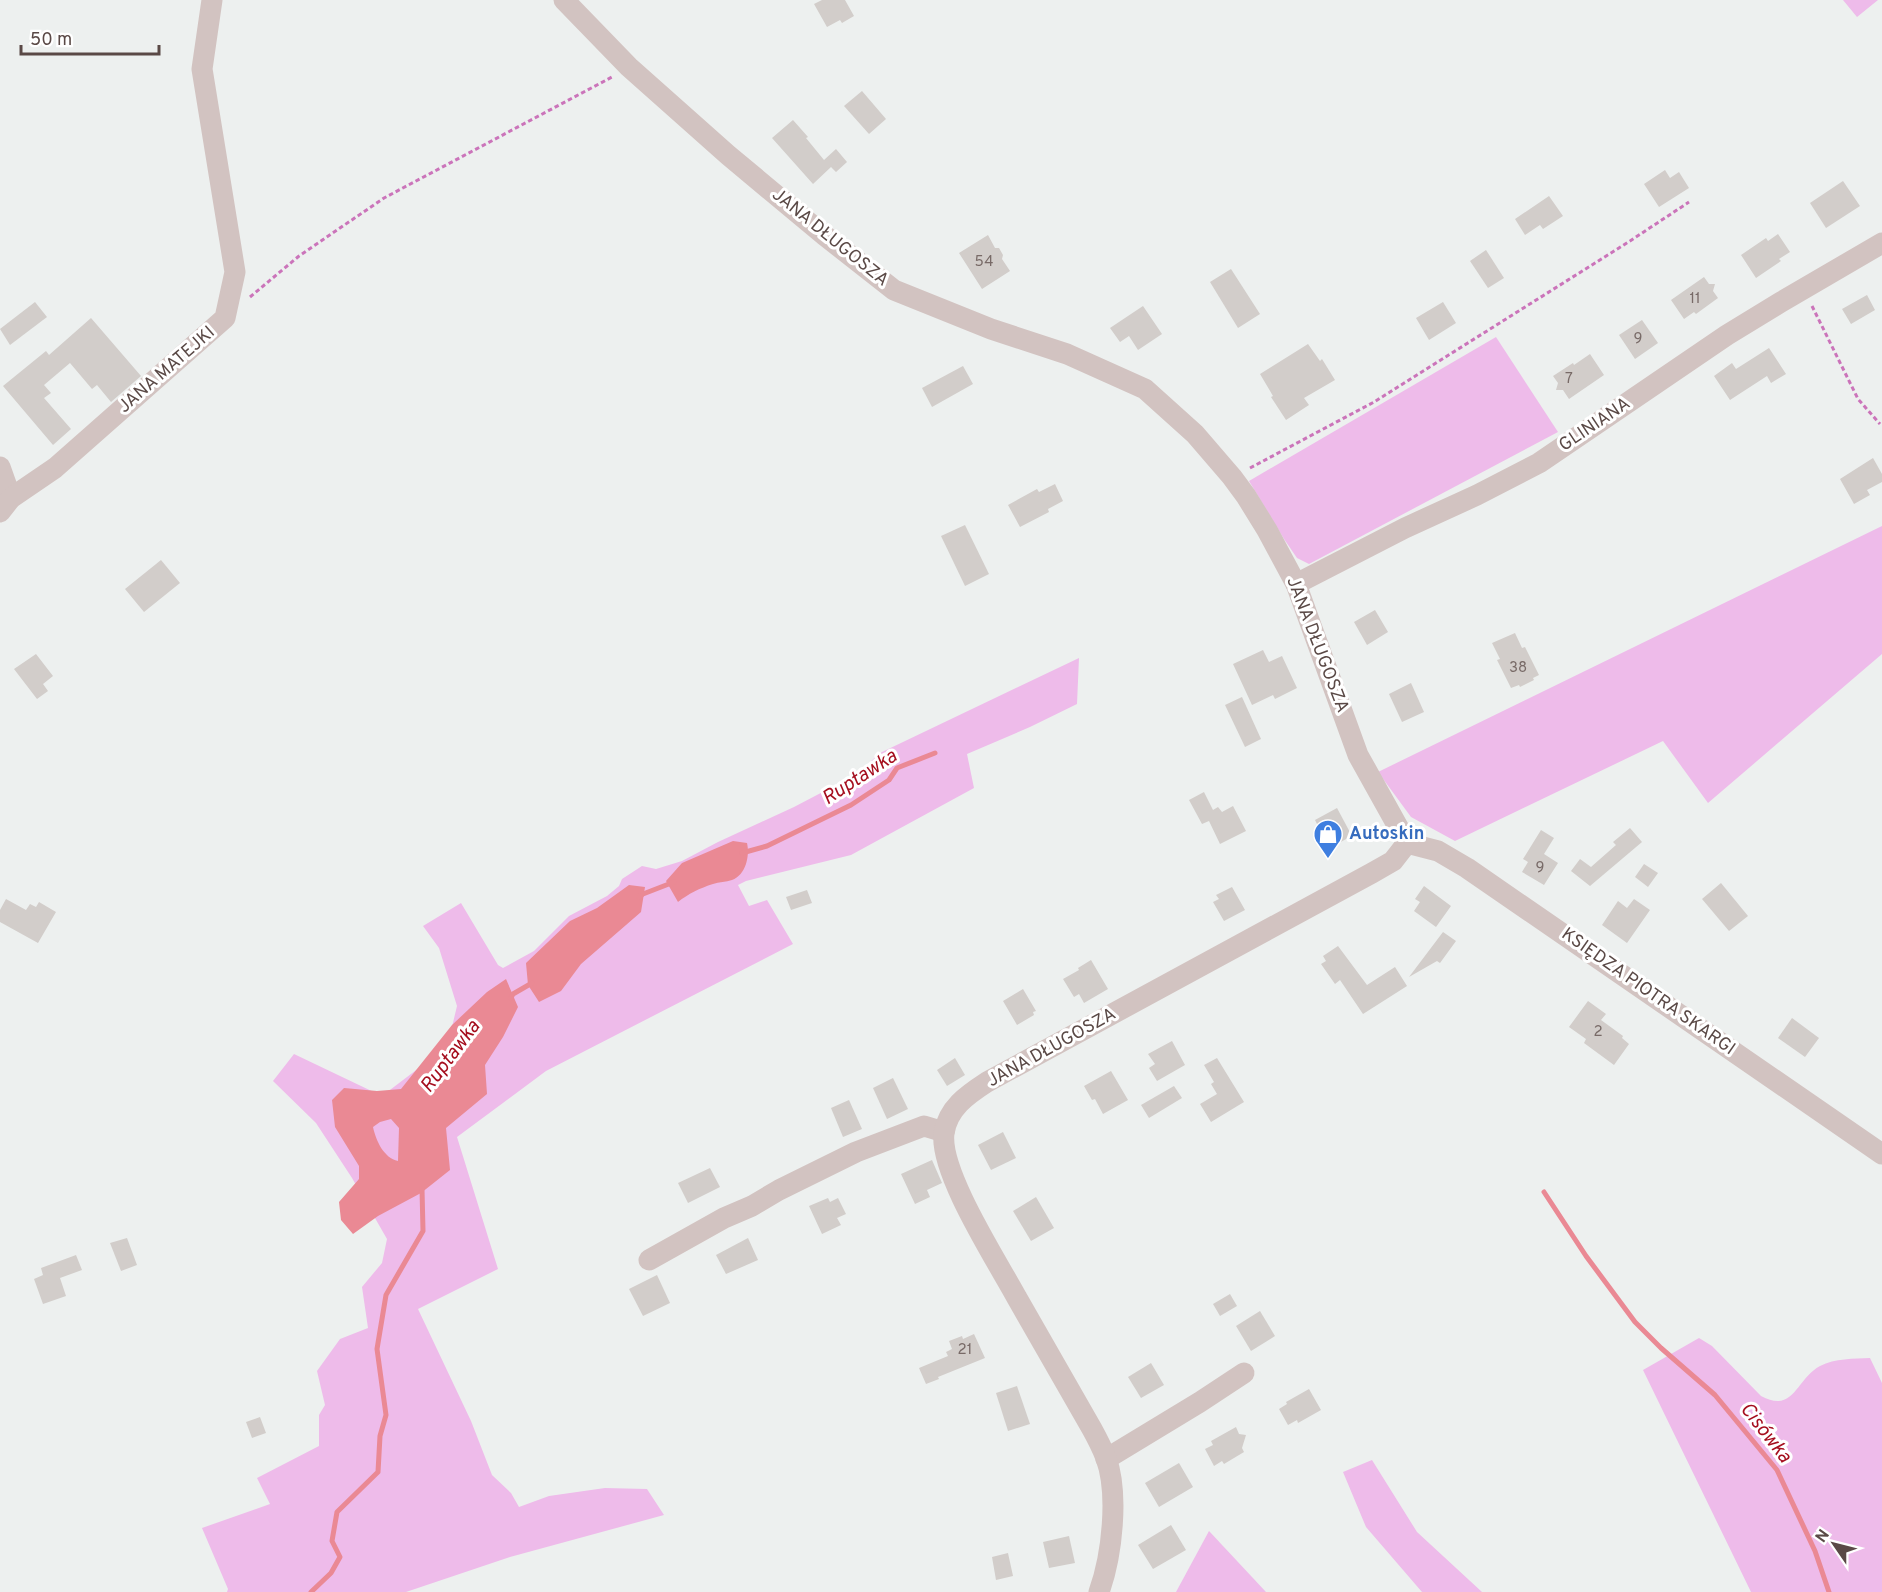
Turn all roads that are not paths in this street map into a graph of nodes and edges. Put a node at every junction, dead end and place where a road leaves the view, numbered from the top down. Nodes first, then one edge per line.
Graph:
1 (212, 0) edge
2 (564, 0) edge
3 (1882, 243) edge
4 (0, 467) edge
5 (5, 505) edge
6 (1296, 584) junction
7 (1407, 843) junction
8 (944, 1132) junction
9 (1882, 1154) edge
10 (649, 1260) dead end
11 (1244, 1373) dead end
12 (1107, 1459) junction
13 (1099, 1592) edge

1 - 5 street, JANA MATEJKI
2 - 6 street, JANA DŁUGOSZA
3 - 6 street, GLINIANA
4 - 5 street
6 - 7 street, JANA DŁUGOSZA
7 - 8 street, JANA DŁUGOSZA
7 - 9 street, KSIĘDZA PIOTRA SKARGI
8 - 10 street
8 - 12 street
11 - 12 street
12 - 13 street

